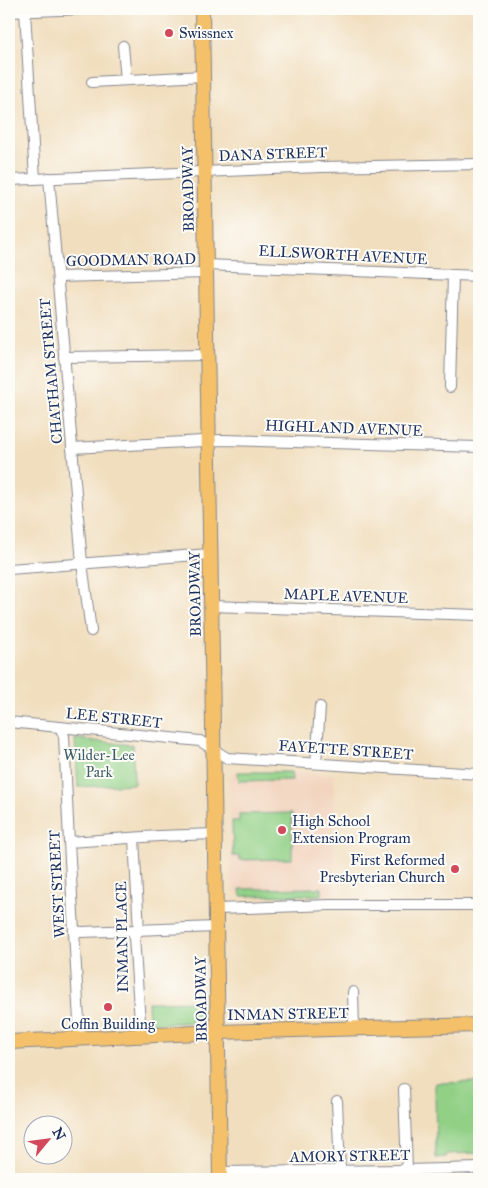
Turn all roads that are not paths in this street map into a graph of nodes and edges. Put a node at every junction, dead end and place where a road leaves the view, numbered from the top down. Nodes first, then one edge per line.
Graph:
1 (84, 9) edge
2 (202, 9) edge
3 (25, 11) junction
4 (9, 12) edge
5 (123, 46) dead end
6 (203, 76) junction
7 (126, 80) junction
8 (92, 82) dead end
9 (479, 164) edge
10 (204, 171) junction
11 (34, 178) junction
12 (49, 178) junction
13 (9, 180) edge
14 (206, 269) junction
15 (453, 275) junction
16 (58, 276) junction
17 (479, 276) edge
18 (207, 355) junction
19 (64, 357) junction
20 (450, 388) dead end
21 (208, 440) junction
22 (479, 447) edge
23 (72, 448) junction
24 (210, 554) junction
25 (82, 563) junction
26 (9, 569) edge
27 (211, 606) junction
28 (479, 615) edge
29 (91, 631) dead end
30 (320, 707) dead end
31 (9, 722) edge
32 (60, 727) junction
33 (213, 749) junction
34 (316, 763) junction
35 (479, 774) edge
36 (215, 834) junction
37 (134, 838) junction
38 (69, 842) junction
39 (479, 905) edge
40 (216, 908) junction
41 (216, 927) junction
42 (74, 931) junction
43 (139, 931) junction
44 (353, 992) dead end
45 (479, 1025) edge
46 (354, 1029) junction
47 (218, 1032) junction
48 (141, 1036) junction
49 (80, 1039) junction
50 (9, 1042) edge
51 (404, 1089) dead end
52 (337, 1101) dead end
53 (479, 1168) edge
54 (407, 1170) junction
55 (340, 1171) junction
56 (220, 1176) edge

1 - 3 street
2 - 6 main road, BROADWAY
3 - 4 street
3 - 11 street
5 - 7 street
6 - 7 street
6 - 10 main road, BROADWAY
7 - 8 street
9 - 10 street, DANA STREET
10 - 12 street, DANA STREET
10 - 14 main road, BROADWAY
11 - 12 street, DANA STREET
11 - 13 street, DANA STREET
12 - 16 street, CHATHAM STREET
14 - 15 street, ELLSWORTH AVENUE
14 - 16 street, GOODMAN ROAD
14 - 18 main road, BROADWAY
15 - 17 street, ELLSWORTH AVENUE
15 - 20 street
16 - 19 street, CHATHAM STREET
18 - 19 street
18 - 21 main road, BROADWAY
19 - 23 street, CHATHAM STREET
21 - 22 street, HIGHLAND AVENUE
21 - 23 street, HIGHLAND AVENUE
21 - 24 main road, BROADWAY
23 - 25 street, CHATHAM STREET
24 - 25 street
24 - 27 main road, BROADWAY
25 - 26 street
25 - 29 street, CHATHAM STREET
27 - 28 street, MAPLE AVENUE
27 - 33 main road, BROADWAY
30 - 34 street
31 - 32 street, LEE STREET
32 - 33 street, LEE STREET
32 - 38 street, WEST STREET
33 - 34 street, FAYETTE STREET
33 - 36 main road, BROADWAY
34 - 35 street, FAYETTE STREET
36 - 37 street
36 - 40 main road, BROADWAY
37 - 38 street
37 - 43 street, INMAN PLACE
38 - 42 street, WEST STREET
39 - 40 street
40 - 41 main road, BROADWAY
41 - 43 street
41 - 47 main road, BROADWAY
42 - 43 street
42 - 49 street, WEST STREET
43 - 48 street, INMAN PLACE
44 - 46 street
45 - 46 main road, INMAN STREET
46 - 47 main road, INMAN STREET
47 - 48 main road, INMAN STREET
47 - 56 main road, BROADWAY
48 - 49 main road, INMAN STREET
49 - 50 main road, INMAN STREET
51 - 54 street
52 - 55 street
53 - 54 street, AMORY STREET
54 - 55 street, AMORY STREET
55 - 56 street, AMORY STREET

